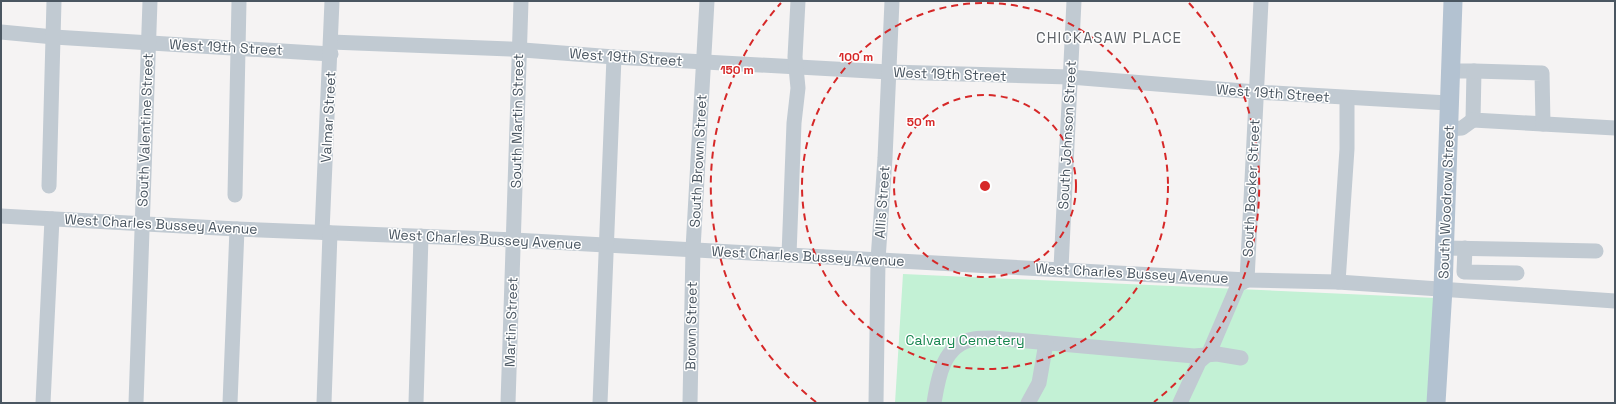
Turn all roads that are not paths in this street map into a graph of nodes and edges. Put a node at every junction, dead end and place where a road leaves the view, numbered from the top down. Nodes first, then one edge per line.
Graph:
1 (54, 1) edge
2 (150, 1) edge
3 (239, 1) edge
4 (332, 1) edge
5 (520, 1) edge
6 (706, 1) edge
7 (798, 1) edge
8 (892, 1) edge
9 (1074, 1) edge
10 (1261, 1) edge
11 (1453, 1) edge
12 (1, 32) edge
13 (54, 37) junction
14 (148, 43) junction
15 (240, 48) junction
16 (331, 48) junction
17 (519, 49) junction
18 (614, 57) junction
19 (704, 62) junction
20 (797, 67) junction
21 (1450, 71) junction
22 (1474, 71) junction
23 (889, 72) junction
24 (1070, 77) junction
25 (1256, 92) junction
26 (1347, 98) junction
27 (1448, 103) junction
28 (1473, 120) junction
29 (1543, 124) junction
30 (1615, 128) edge
31 (1449, 129) junction
32 (49, 186) dead end
33 (234, 196) dead end
34 (1, 216) edge
35 (52, 219) junction
36 (142, 224) junction
37 (237, 229) junction
38 (326, 232) junction
39 (421, 236) junction
40 (514, 240) junction
41 (606, 245) junction
42 (1444, 248) junction
43 (1465, 248) junction
44 (693, 249) junction
45 (1596, 251) dead end
46 (789, 255) junction
47 (878, 260) junction
48 (1062, 268) junction
49 (1517, 274) dead end
50 (1247, 280) junction
51 (1338, 282) junction
52 (1443, 289) junction
53 (1615, 301) edge
54 (1046, 343) junction
55 (1209, 353) junction
56 (1241, 358) dead end
57 (44, 403) edge
58 (136, 403) edge
59 (230, 403) edge
60 (324, 403) edge
61 (416, 403) edge
62 (508, 403) edge
63 (600, 403) edge
64 (690, 403) edge
65 (876, 403) edge
66 (934, 403) edge
67 (1028, 403) edge
68 (1180, 403) edge
69 (1436, 403) edge

1 - 13 street
2 - 14 street, South Valentine Street
3 - 15 street
4 - 16 street, Valmar Street
5 - 17 street, South Martin Street
6 - 19 street, South Brown Street
7 - 20 street
8 - 23 street, Allis Street
9 - 24 street, South Johnson Street
10 - 25 street, South Booker Street
11 - 21 main road, South Woodrow Street
12 - 13 street, West 19th Street
13 - 14 street, West 19th Street
13 - 32 street
14 - 15 street, West 19th Street
14 - 36 street, South Valentine Street
15 - 16 street, West 19th Street
15 - 33 street
16 - 17 street, West 19th Street
16 - 38 street, Valmar Street
17 - 18 street, West 19th Street
17 - 40 street, South Martin Street
18 - 19 street, West 19th Street
18 - 41 street
19 - 20 street, West 19th Street
19 - 44 street, South Brown Street
20 - 23 street, West 19th Street
20 - 46 street
21 - 22 street
21 - 27 main road, South Woodrow Street
22 - 28 street
22 - 29 street
23 - 24 street, West 19th Street
23 - 47 street, Allis Street
24 - 25 street, West 19th Street
24 - 48 street, South Johnson Street
25 - 26 street, West 19th Street
25 - 50 street, South Booker Street
26 - 27 street, West 19th Street
26 - 51 street
27 - 31 main road, South Woodrow Street
28 - 29 street
28 - 31 street
29 - 30 street
31 - 42 main road, South Woodrow Street
34 - 35 street, West Charles Bussey Avenue
35 - 36 street, West Charles Bussey Avenue
35 - 57 street
36 - 37 street, West Charles Bussey Avenue
36 - 58 street, South Valentine Street
37 - 38 street, West Charles Bussey Avenue
37 - 59 street
38 - 39 street, West Charles Bussey Avenue
38 - 60 street, Valmar Street
39 - 40 street, West Charles Bussey Avenue
39 - 61 street
40 - 41 street, West Charles Bussey Avenue
40 - 62 street, Martin Street
41 - 44 street, West Charles Bussey Avenue
41 - 63 street
42 - 43 street
42 - 52 main road, South Woodrow Street
43 - 45 street
43 - 49 street
44 - 46 street, West Charles Bussey Avenue
44 - 64 street, Brown Street
46 - 47 street, West Charles Bussey Avenue
47 - 48 street, West Charles Bussey Avenue
47 - 65 street, Allis Street
48 - 50 street, West Charles Bussey Avenue
50 - 51 street, West Charles Bussey Avenue
50 - 55 street
51 - 52 street, West Charles Bussey Avenue
52 - 53 street, West Charles Bussey Avenue
52 - 69 main road, South Woodrow Street
54 - 55 street
54 - 66 street
54 - 67 street
55 - 56 street
55 - 68 street

